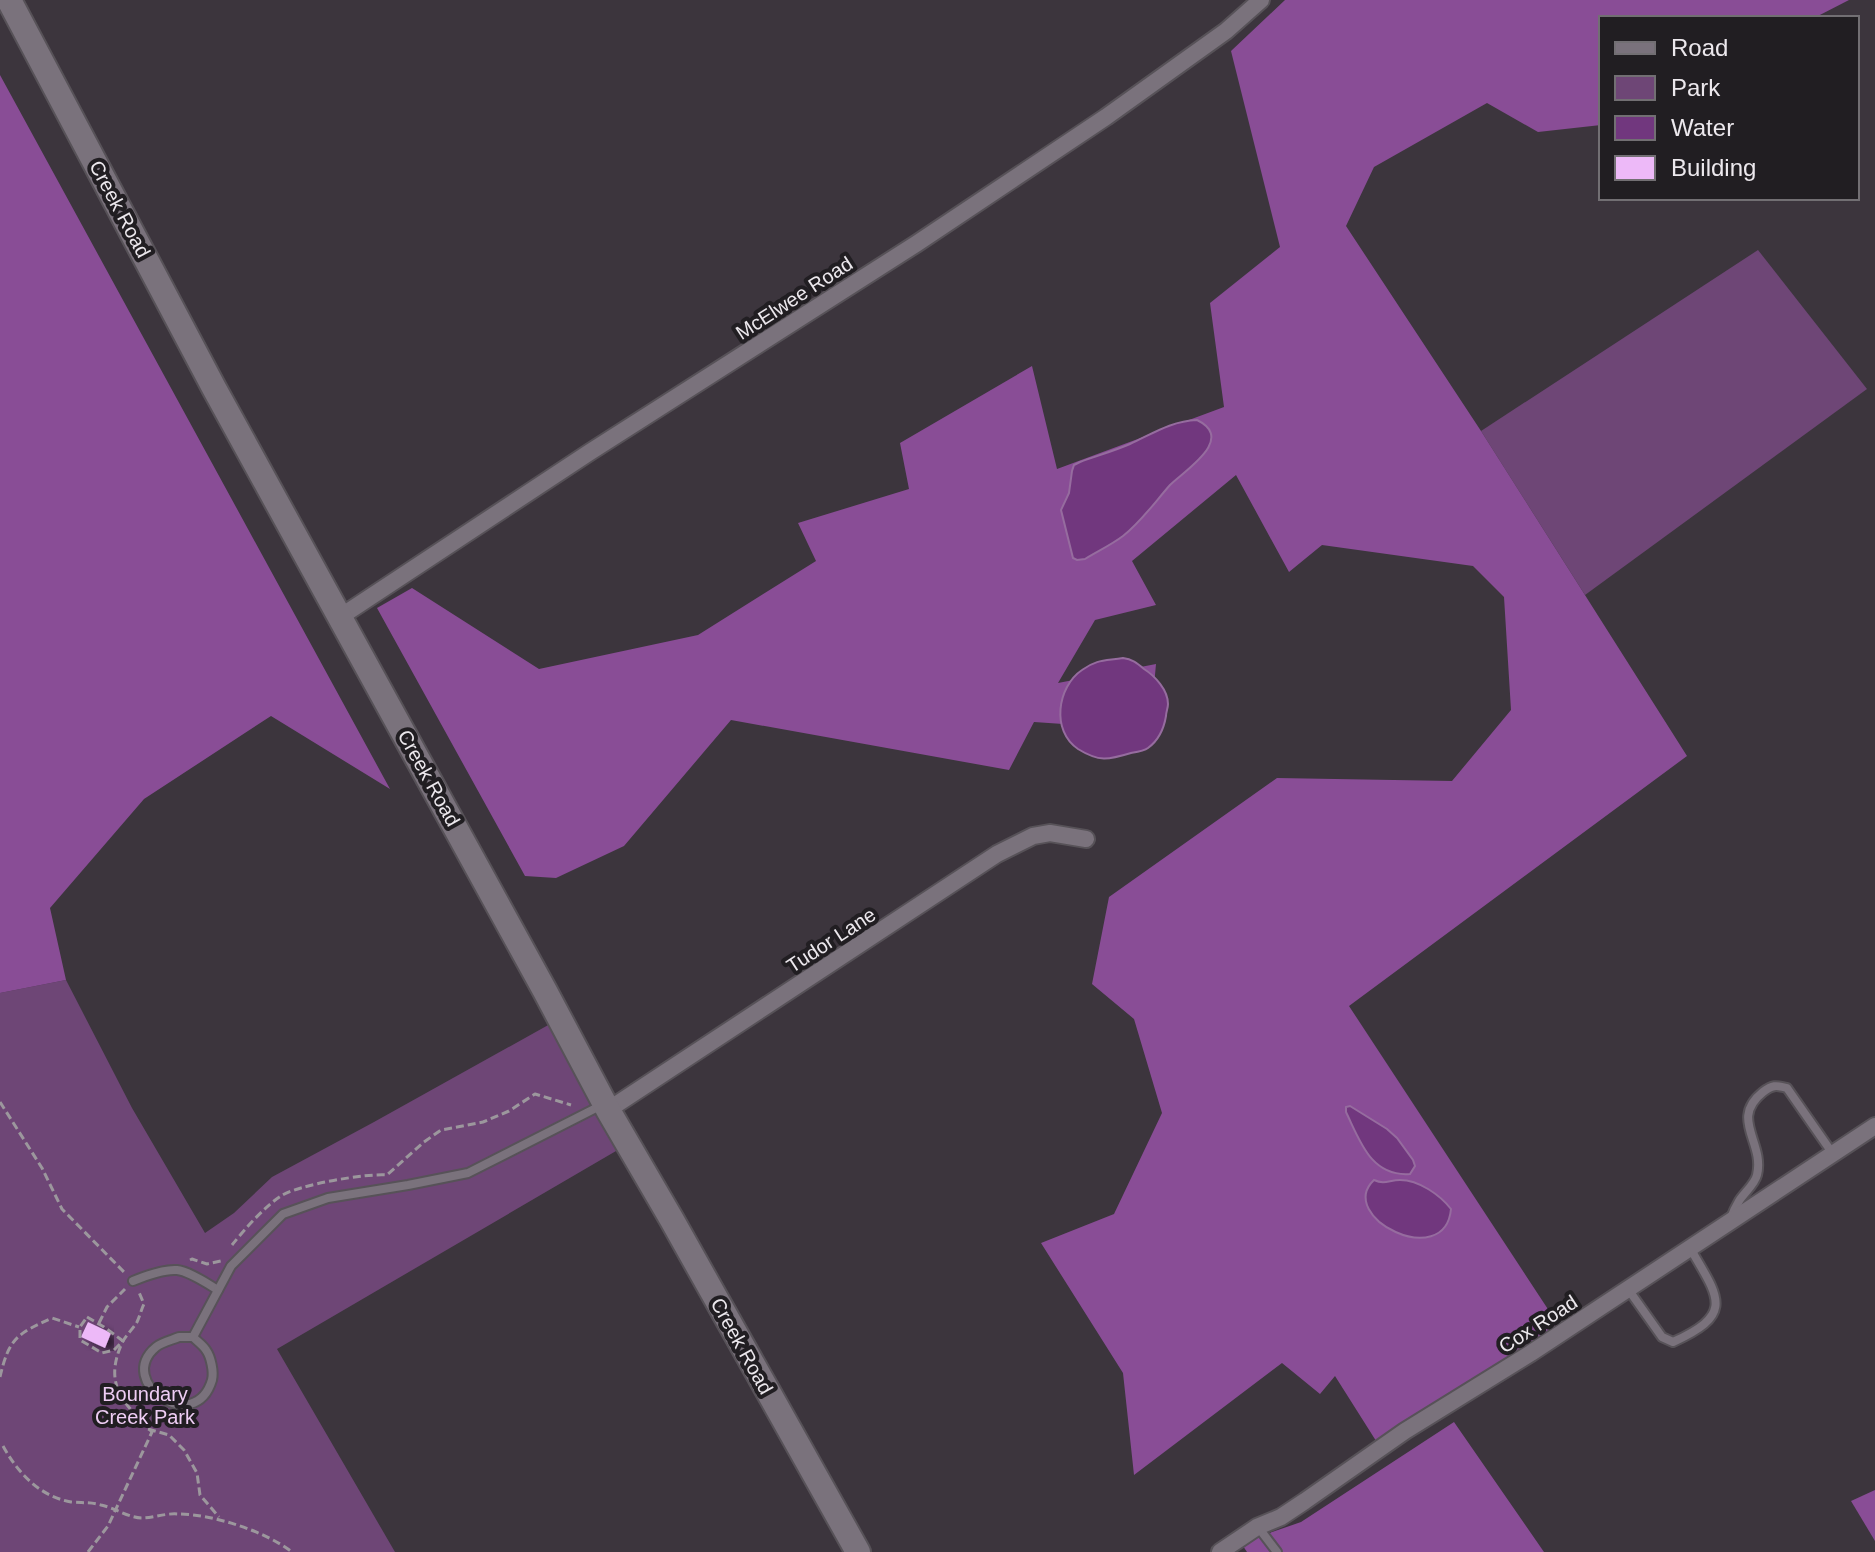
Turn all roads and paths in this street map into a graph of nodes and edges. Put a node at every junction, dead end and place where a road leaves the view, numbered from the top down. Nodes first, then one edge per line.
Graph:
1 (9, 0) edge
2 (1261, 0) edge
3 (340, 617) junction
4 (1086, 839) dead end
5 (0, 1102) edge
6 (575, 1106) dead end
7 (606, 1106) junction
8 (1875, 1126) edge
9 (1833, 1154) junction
10 (1729, 1222) junction
11 (1690, 1248) junction
12 (228, 1252) dead end
13 (221, 1261) dead end
14 (178, 1270) junction
15 (133, 1281) junction
16 (1628, 1289) junction
17 (218, 1290) junction
18 (99, 1323) junction
19 (80, 1327) junction
20 (193, 1337) junction
21 (123, 1341) junction
22 (0, 1377) edge
23 (148, 1429) junction
24 (3, 1446) dead end
25 (117, 1509) junction
26 (221, 1520) junction
27 (1257, 1527) junction
28 (88, 1552) edge
29 (292, 1552) edge
30 (858, 1552) edge
31 (1220, 1552) edge
32 (1277, 1552) edge

1 - 3 main road, Creek Road
2 - 3 street, McElwee Road
3 - 7 main road, Creek Road
4 - 7 street, Tudor Lane
5 - 15 path
6 - 12 path
7 - 17 lane
7 - 30 main road, Creek Road
8 - 9 street, Cox Road
9 - 10 street, Cox Road
9 - 10 lane
10 - 11 street, Cox Road
11 - 16 street, Cox Road
11 - 16 lane
13 - 14 path
14 - 15 lane
14 - 17 lane
15 - 18 path
15 - 21 path
16 - 27 street, Cox Road
17 - 20 lane
18 - 19 path
18 - 21 path
19 - 21 path
19 - 22 path
20 - 20 lane
21 - 23 path
23 - 25 path
23 - 26 path
24 - 25 path
25 - 26 path
25 - 28 path
26 - 29 path
27 - 31 street, Cox Road
27 - 32 lane

